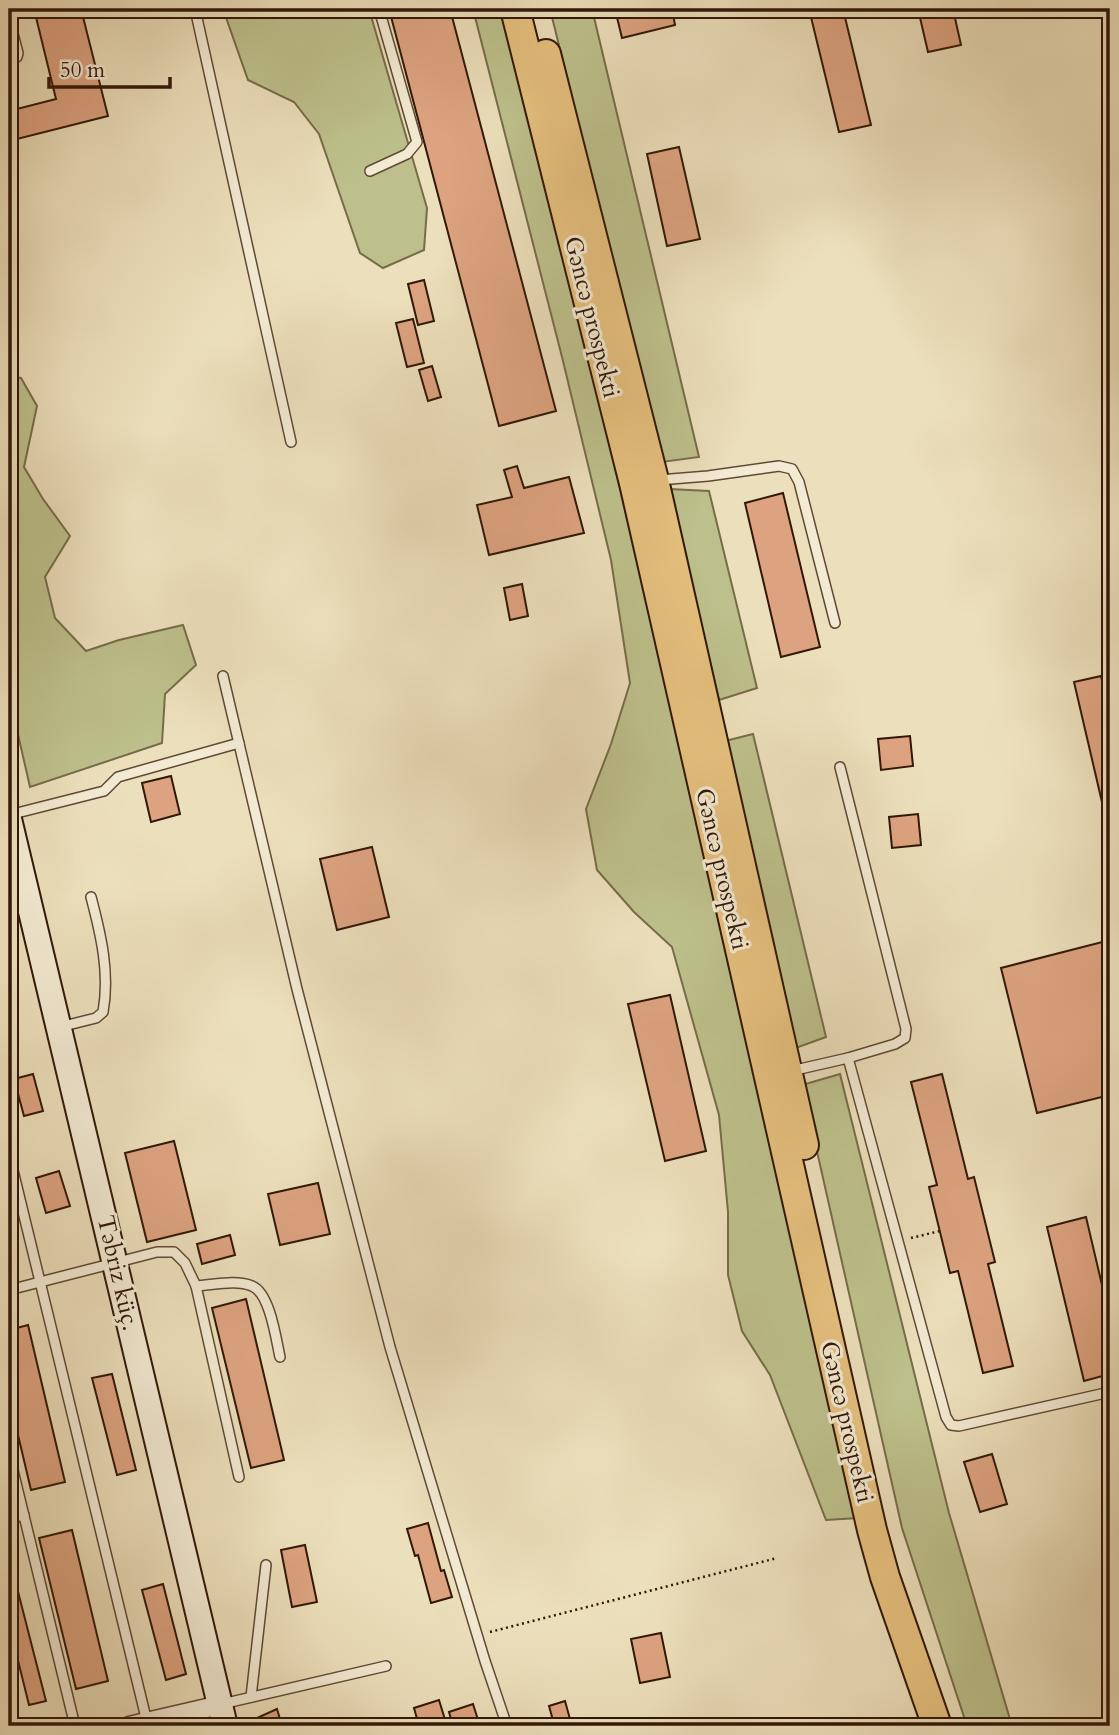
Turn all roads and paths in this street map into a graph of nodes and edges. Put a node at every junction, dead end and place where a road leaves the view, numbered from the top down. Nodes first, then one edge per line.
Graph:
1 (195, 9) edge
2 (379, 9) edge
3 (515, 9) edge
4 (535, 9) edge
5 (9, 18) edge
6 (9, 61) edge
7 (370, 172) dead end
8 (291, 442) dead end
9 (654, 480) junction
10 (835, 623) dead end
11 (223, 676) dead end
12 (239, 743) junction
13 (840, 767) dead end
14 (9, 817) edge
15 (12, 854) edge
16 (91, 897) dead end
17 (58, 1027) junction
18 (848, 1058) junction
19 (778, 1073) junction
20 (9, 1154) edge
21 (940, 1231) dead end
22 (898, 1242) junction
23 (116, 1263) junction
24 (39, 1282) junction
25 (196, 1286) junction
26 (9, 1290) edge
27 (281, 1357) dead end
28 (1110, 1392) edge
29 (9, 1454) edge
30 (239, 1476) dead end
31 (24, 1515) junction
32 (9, 1518) edge
33 (777, 1558) dead end
34 (266, 1565) dead end
35 (477, 1635) junction
36 (386, 1666) dead end
37 (251, 1697) junction
38 (223, 1716) edge
39 (147, 1722) junction
40 (75, 1726) edge
41 (129, 1726) edge
42 (507, 1726) edge
43 (937, 1726) edge
44 (955, 1726) edge

1 - 8 lane
2 - 7 lane
3 - 19 main road, Gəncə prospekti
4 - 9 main road, Gəncə prospekti
5 - 6 lane
9 - 10 lane
9 - 19 main road, Gəncə prospekti
11 - 12 lane
12 - 14 lane
12 - 35 lane
13 - 18 lane
14 - 15 main road, Təbriz küç.
15 - 17 main road, Təbriz küç.
16 - 17 lane
17 - 23 main road, Təbriz küç.
18 - 19 lane
18 - 22 lane
19 - 43 main road, Gəncə prospekti
19 - 44 main road, Gəncə prospekti
20 - 24 lane
21 - 22 path
22 - 28 lane
23 - 24 lane
23 - 25 lane
23 - 38 main road, Təbriz küç.
24 - 26 lane
24 - 39 lane
25 - 27 lane
25 - 30 lane
29 - 31 lane
31 - 32 lane
31 - 40 lane
33 - 35 path
34 - 37 lane
35 - 42 lane
36 - 37 lane
37 - 38 lane
38 - 39 street
39 - 41 street

